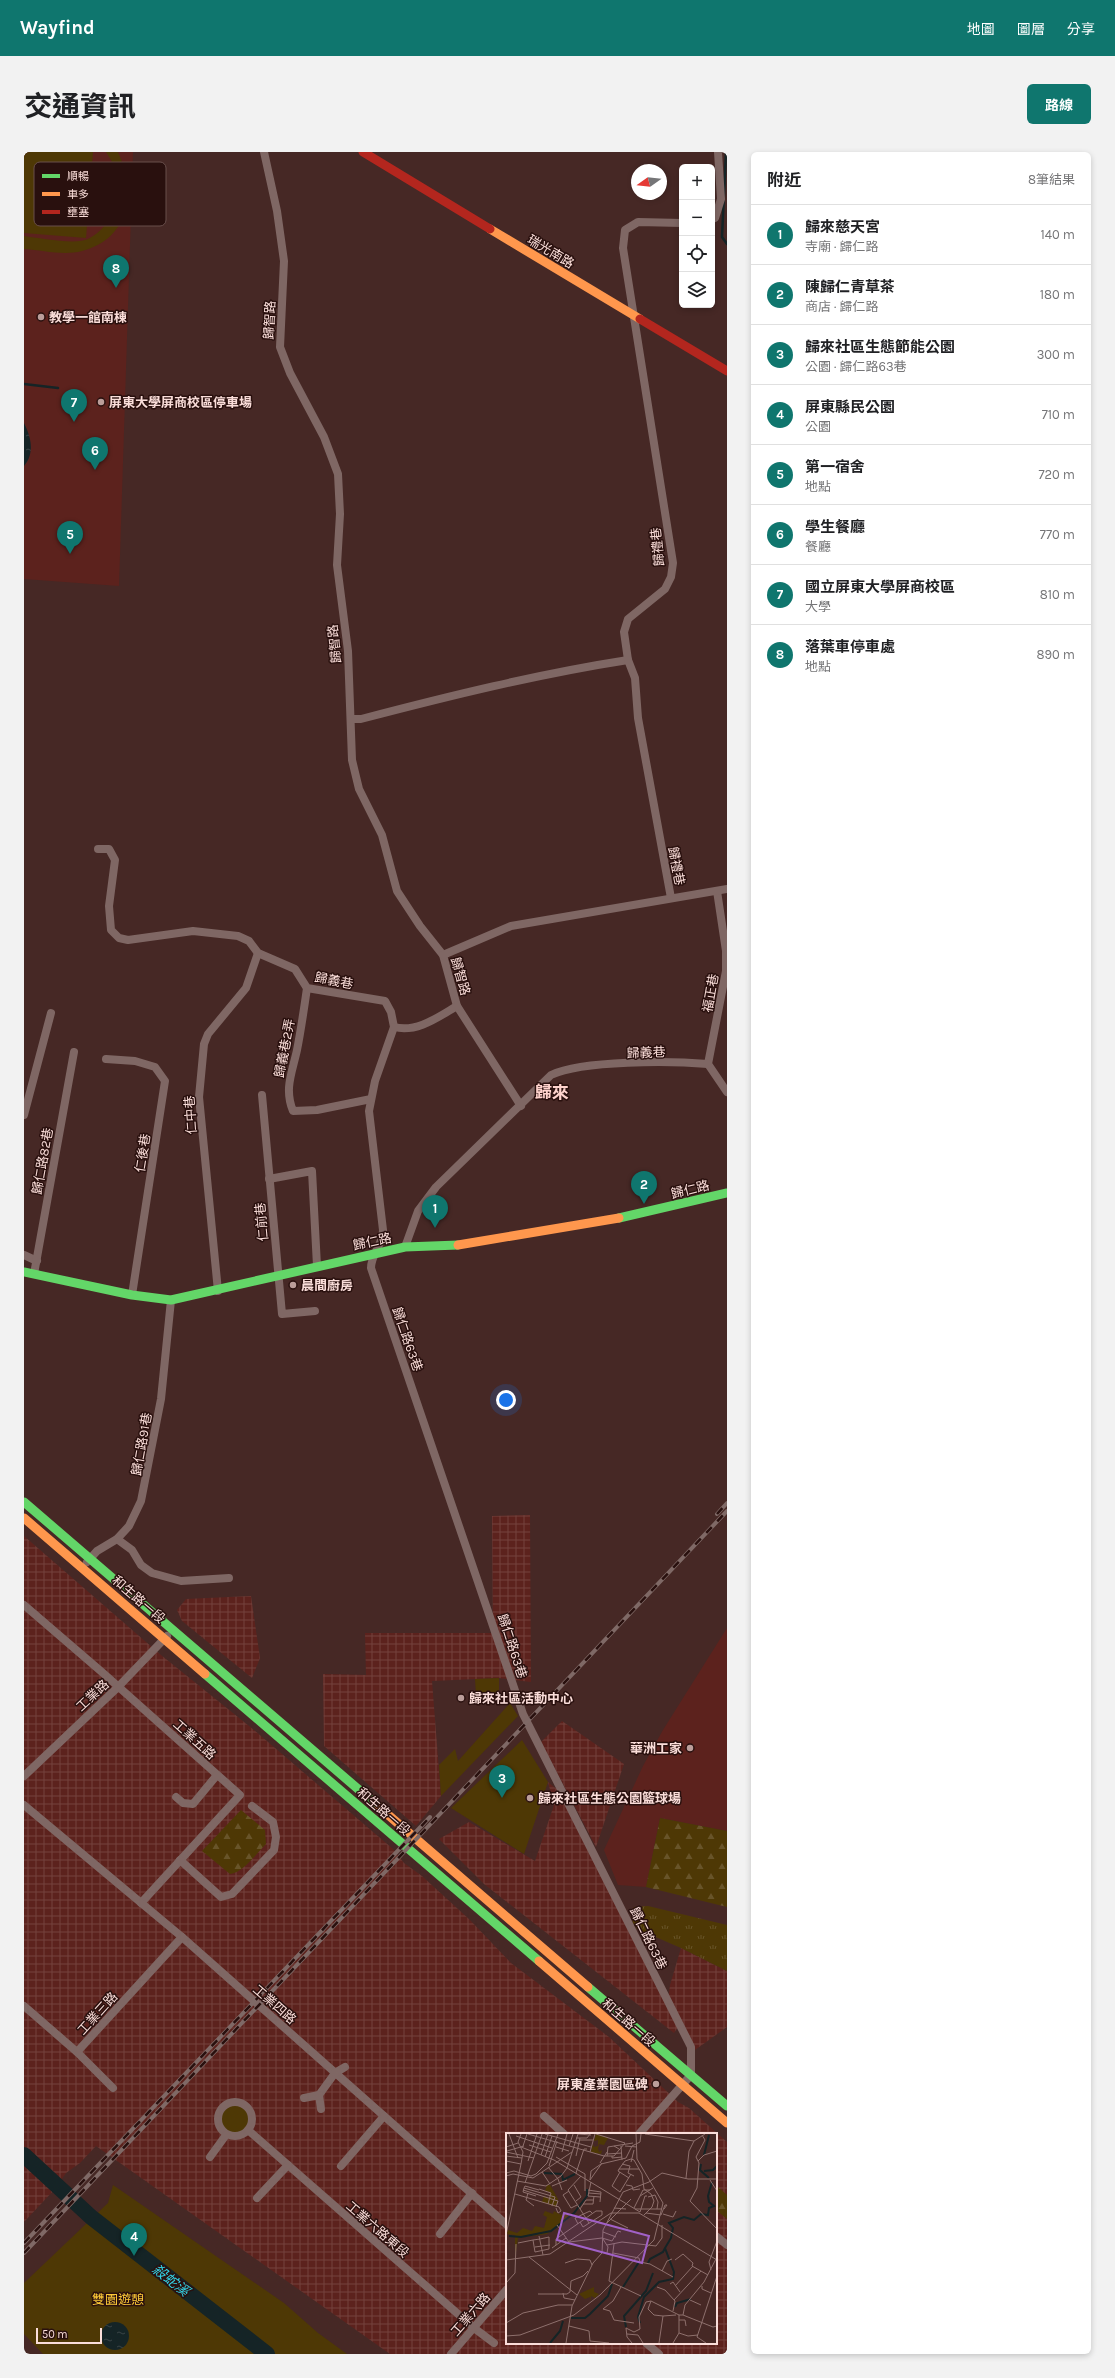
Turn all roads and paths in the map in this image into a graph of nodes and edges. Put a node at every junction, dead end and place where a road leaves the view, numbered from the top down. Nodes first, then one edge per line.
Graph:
1 (264, 152) edge
2 (363, 152) edge
3 (718, 152) edge
4 (715, 218) edge
5 (679, 223) edge
6 (634, 315) junction
7 (727, 371) edge
8 (628, 660) junction
9 (351, 719) junction
10 (98, 850) dead end
11 (727, 888) edge
12 (717, 891) junction
13 (671, 898) junction
14 (258, 953) junction
15 (443, 955) junction
16 (307, 988) junction
17 (457, 1006) junction
18 (51, 1013) dead end
19 (394, 1027) junction
20 (74, 1052) dead end
21 (106, 1059) dead end
22 (708, 1064) junction
23 (727, 1092) edge
24 (262, 1095) dead end
25 (371, 1099) junction
26 (521, 1106) junction
27 (24, 1115) edge
28 (269, 1179) junction
29 (727, 1193) edge
30 (405, 1247) junction
31 (375, 1253) junction
32 (24, 1255) edge
33 (37, 1261) junction
34 (317, 1266) junction
35 (24, 1272) edge
36 (34, 1274) junction
37 (278, 1276) junction
38 (218, 1291) junction
39 (132, 1295) junction
40 (171, 1300) junction
41 (315, 1311) dead end
42 (24, 1502) edge
43 (24, 1518) edge
44 (117, 1539) junction
45 (90, 1559) junction
46 (82, 1567) junction
47 (229, 1578) dead end
48 (24, 1605) edge
49 (173, 1630) junction
50 (165, 1638) junction
51 (118, 1687) junction
52 (217, 1775) junction
53 (24, 1776) edge
54 (176, 1797) dead end
55 (24, 1805) edge
56 (252, 1806) dead end
57 (180, 1860) junction
58 (141, 1903) junction
59 (182, 1937) junction
60 (24, 2006) edge
61 (77, 2052) junction
62 (346, 2067) dead end
63 (335, 2072) junction
64 (691, 2074) junction
65 (683, 2085) junction
66 (113, 2088) dead end
67 (319, 2095) junction
68 (304, 2098) dead end
69 (727, 2106) edge
70 (322, 2109) dead end
71 (384, 2116) junction
72 (544, 2116) dead end
73 (727, 2123) edge
74 (248, 2130) junction
75 (563, 2133) edge
76 (640, 2133) edge
77 (226, 2135) junction
78 (210, 2157) dead end
79 (288, 2165) junction
80 (341, 2166) dead end
81 (472, 2194) junction
82 (257, 2198) dead end
83 (506, 2223) edge
84 (440, 2234) dead end
85 (717, 2237) edge
86 (727, 2245) edge
87 (506, 2290) edge
88 (474, 2328) junction
89 (494, 2343) dead end
90 (647, 2344) edge
91 (451, 2354) edge
92 (659, 2354) edge

1 - 9 street, 歸智路
2 - 6 main road, 瑞光南路
3 - 4 street
5 - 6 street, 歸禮巷
6 - 7 main road, 瑞光南路
6 - 8 street, 歸禮巷
8 - 9 street
8 - 13 street, 歸禮巷
9 - 15 street, 歸智路
10 - 14 street, 歸義巷
11 - 12 street, 歸禮巷
12 - 13 street, 歸禮巷
12 - 22 street, 福正巷
13 - 15 street, 歸禮巷
14 - 16 street, 歸義巷
14 - 38 street, 仁中巷
15 - 17 street, 歸智路
16 - 19 street, 歸義巷
16 - 25 street, 歸義巷2弄
17 - 19 street
17 - 26 street, 歸智路
18 - 27 street
19 - 25 street
20 - 33 street, 歸仁路82巷
21 - 39 street, 仁後巷
22 - 23 street
22 - 26 street, 歸義巷
24 - 28 street, 仁前巷
25 - 31 street
26 - 30 street, 歸義巷
28 - 34 street
28 - 37 street, 仁前巷
29 - 30 main road, 歸仁路
30 - 31 main road, 歸仁路
31 - 34 main road, 歸仁路
31 - 64 street, 歸仁路63巷
32 - 33 street
33 - 36 street, 歸仁路82巷
34 - 37 main road, 歸仁路
35 - 36 main road, 歸仁路
36 - 39 main road, 歸仁路
37 - 38 main road, 歸仁路
37 - 41 street, 仁前巷
38 - 40 main road, 歸仁路
39 - 40 main road, 歸仁路
40 - 44 street, 歸仁路91巷
42 - 45 main road, 和生路一段
43 - 46 main road, 和生路一段
44 - 45 street, 歸仁路91巷
44 - 47 street
45 - 46 street, 歸仁路91巷
45 - 49 main road, 和生路一段
46 - 50 main road, 和生路一段
48 - 51 street, 工業五路
49 - 50 street, 工業路
49 - 64 main road, 和生路一段
50 - 51 street, 工業路
50 - 65 main road, 和生路一段
51 - 52 street, 工業五路
51 - 53 street, 工業路
52 - 54 street
52 - 57 street, 工業五路
55 - 58 street, 工業四路
56 - 57 street
57 - 58 street, 工業五路
58 - 59 street, 工業四路
59 - 61 street, 工業三路
59 - 63 street, 工業四路
60 - 61 street, 工業三路
61 - 66 street
62 - 63 street
63 - 67 street
63 - 71 street, 工業四路
64 - 65 street
64 - 69 main road, 和生路一段
65 - 73 main road, 和生路一段
65 - 76 street
67 - 68 street
67 - 70 street
71 - 80 street
71 - 81 street, 工業四路
72 - 75 street
74 - 77 street
74 - 77 street
74 - 79 street, 工業六路東段
77 - 78 street
79 - 82 street
79 - 88 street, 工業六路東段
81 - 83 street, 工業四路
81 - 84 street
85 - 86 street
87 - 88 street, 工業六路
88 - 89 street, 工業六路東段
88 - 91 street, 工業六路
90 - 92 street

